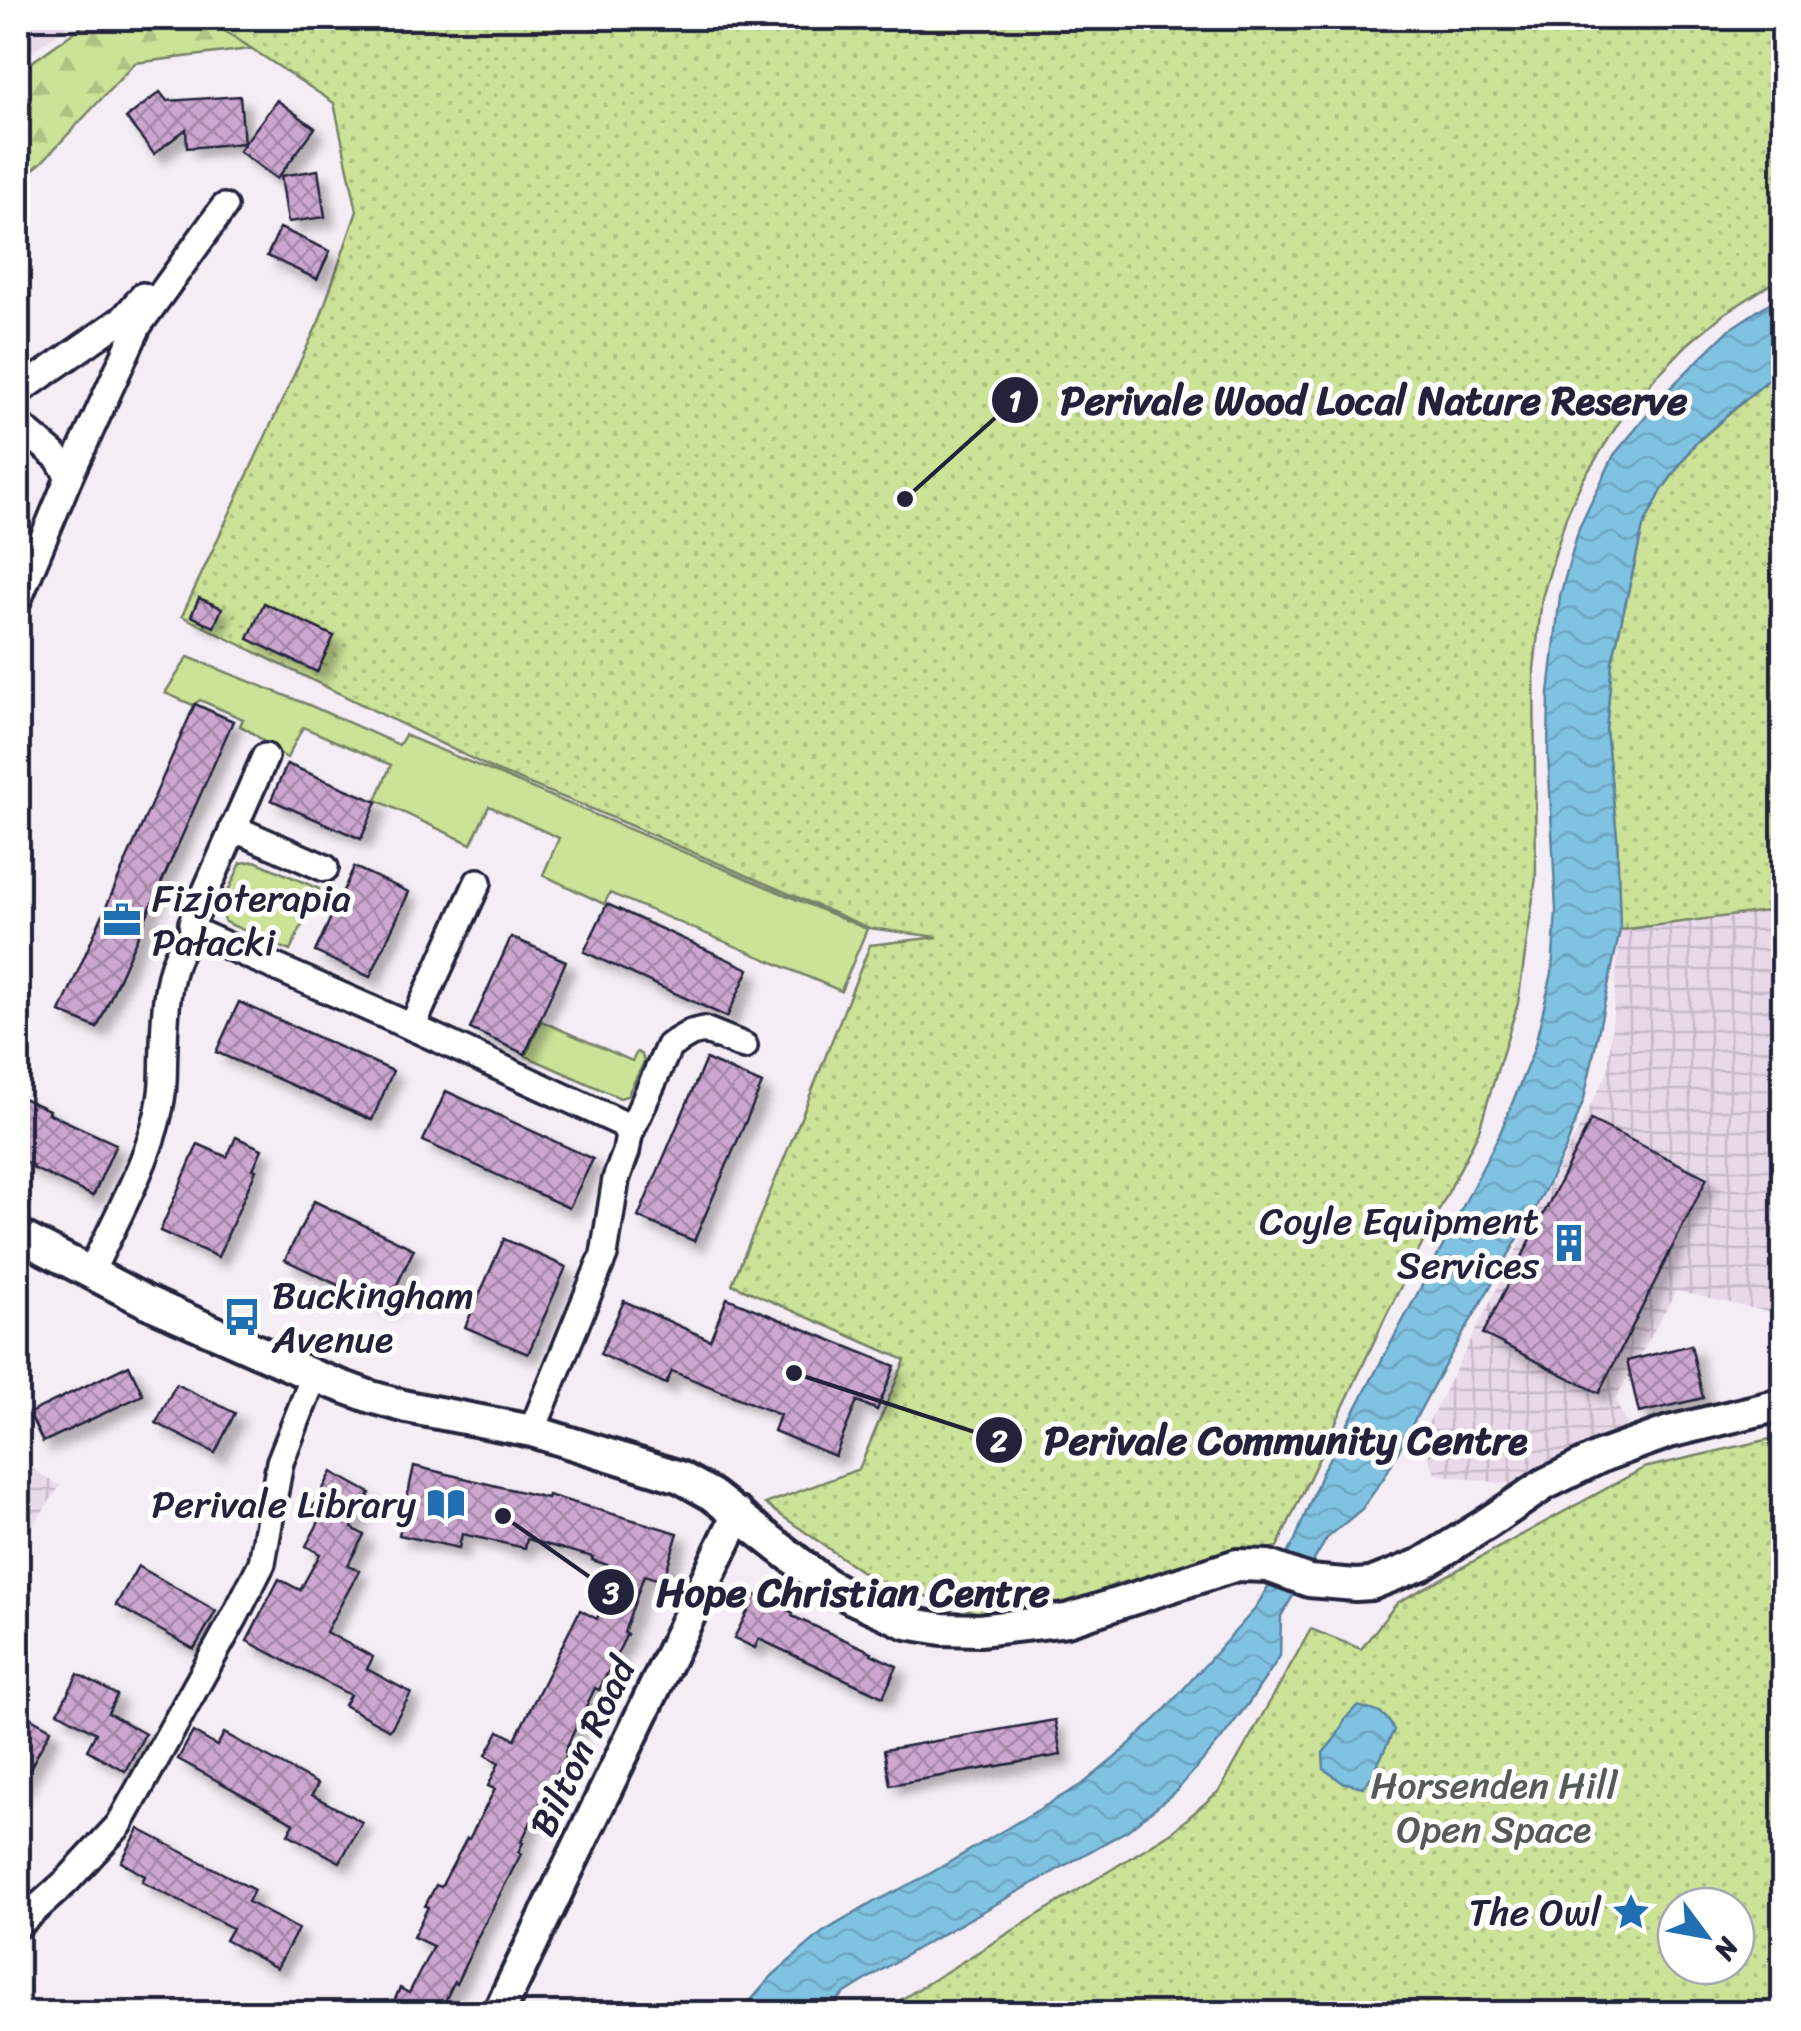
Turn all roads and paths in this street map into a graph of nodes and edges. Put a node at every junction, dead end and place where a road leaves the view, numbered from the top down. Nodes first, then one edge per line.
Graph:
1 (18, 392) edge
2 (28, 432) edge
3 (69, 477) junction
4 (18, 600) edge
5 (265, 757) dead end
6 (233, 828) junction
7 (325, 868) dead end
8 (478, 882) dead end
9 (194, 935) junction
10 (412, 1027) junction
11 (744, 1046) dead end
12 (629, 1135) junction
13 (18, 1235) edge
14 (90, 1274) junction
15 (314, 1376) junction
16 (1784, 1404) edge
17 (532, 1430) junction
18 (738, 1514) junction
19 (18, 1925) edge
20 (498, 2014) edge

1 - 3 street
2 - 3 street
3 - 4 street
5 - 6 street
6 - 7 street
6 - 9 street
8 - 10 street
9 - 10 street
9 - 14 street
10 - 12 street
11 - 12 street
12 - 17 street
13 - 14 street
14 - 15 street
15 - 17 street
15 - 19 street
16 - 18 street
17 - 18 street
18 - 20 street, Bilton Road

